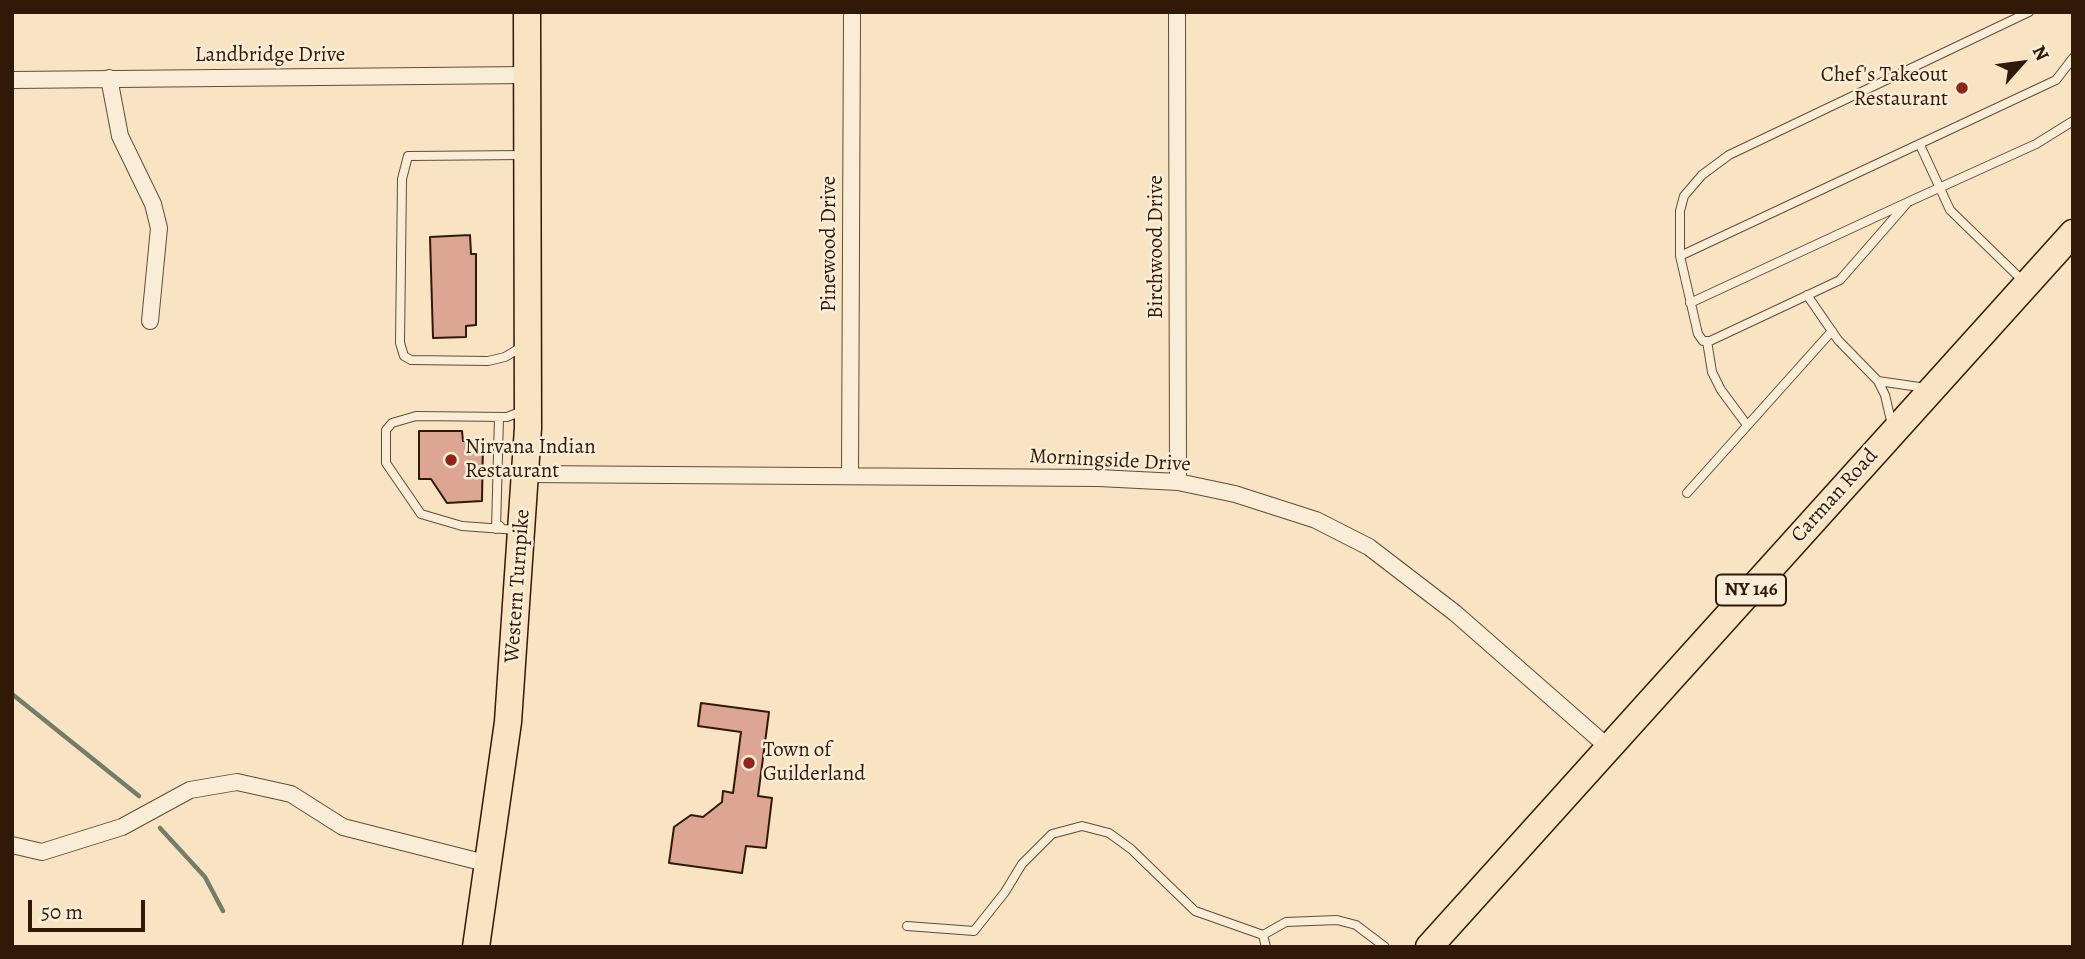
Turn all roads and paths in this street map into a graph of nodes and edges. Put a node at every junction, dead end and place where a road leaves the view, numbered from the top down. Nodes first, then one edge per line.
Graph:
1 (527, 12) edge
2 (852, 12) edge
3 (1177, 12) edge
4 (2029, 12) edge
5 (2073, 58) edge
6 (527, 75) junction
7 (109, 78) junction
8 (12, 80) edge
9 (2073, 121) edge
10 (1920, 145) junction
11 (527, 155) junction
12 (1940, 186) junction
13 (1908, 202) junction
14 (2073, 233) edge
15 (1680, 256) junction
16 (2026, 284) junction
17 (1807, 295) junction
18 (1690, 303) junction
19 (150, 321) dead end
20 (1832, 331) junction
21 (1707, 341) junction
22 (528, 342) junction
23 (1878, 381) junction
24 (1932, 389) junction
25 (528, 409) junction
26 (499, 416) junction
27 (1747, 425) junction
28 (1892, 433) junction
29 (525, 474) junction
30 (850, 475) junction
31 (1178, 482) junction
32 (1687, 493) dead end
33 (507, 527) junction
34 (1609, 748) junction
35 (12, 845) edge
36 (489, 863) junction
37 (907, 926) dead end
38 (1263, 935) junction
39 (476, 947) edge
40 (1266, 947) edge
41 (1385, 947) edge
42 (1429, 947) edge

1 - 6 main road, Western Turnpike
2 - 30 street, Pinewood Drive
3 - 31 street, Birchwood Drive
4 - 15 lane
5 - 10 lane
6 - 7 street, Landbridge Drive
6 - 11 main road, Western Turnpike
7 - 8 street, Landbridge Drive
7 - 19 street
9 - 12 lane
10 - 12 lane
10 - 15 lane
11 - 22 main road, Western Turnpike
11 - 22 lane
12 - 13 lane
12 - 16 lane
13 - 17 lane
13 - 18 lane
14 - 16 main road, Carman Road / NY 146
15 - 18 lane
16 - 24 main road, Carman Road / NY 146
17 - 20 lane
17 - 21 lane
18 - 21 lane
20 - 23 lane
20 - 27 lane
21 - 27 lane
22 - 25 main road, Western Turnpike
23 - 24 lane
23 - 28 lane
24 - 28 main road, Carman Road / NY 146
25 - 26 lane
25 - 29 main road, Western Turnpike
26 - 33 lane
26 - 33 lane
27 - 32 lane
28 - 34 main road, Carman Road / NY 146
29 - 30 street, Morningside Drive
29 - 33 main road, Western Turnpike
30 - 31 street, Morningside Drive
31 - 34 street, Morningside Drive
33 - 36 main road, Western Turnpike
34 - 42 main road, Carman Road / NY 146
35 - 36 street
36 - 39 main road, Western Turnpike
37 - 38 lane
38 - 40 lane
38 - 41 lane

